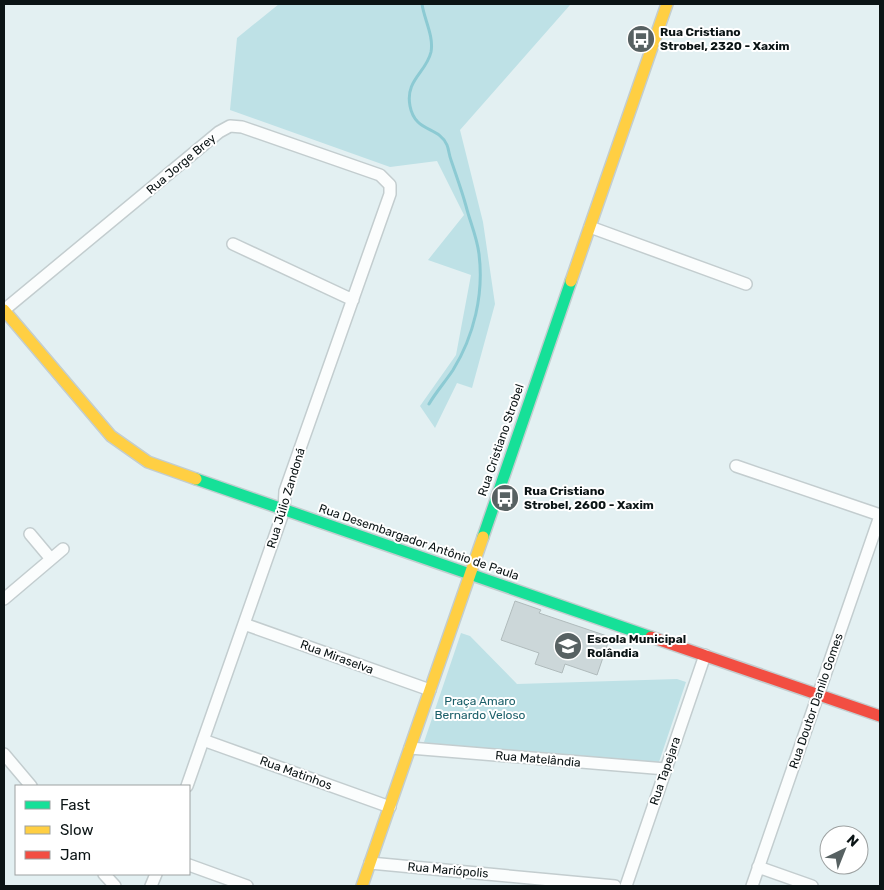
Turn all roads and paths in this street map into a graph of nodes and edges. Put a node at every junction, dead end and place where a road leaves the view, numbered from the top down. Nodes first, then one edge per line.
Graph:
1 (667, 4) edge
2 (388, 181) joint
3 (590, 227) junction
4 (233, 244) dead end
5 (746, 284) dead end
6 (353, 300) junction
7 (4, 310) edge
8 (736, 466) dead end
9 (284, 510) junction
10 (880, 515) edge
11 (30, 534) dead end
12 (63, 550) dead end
13 (51, 560) junction
14 (470, 574) junction
15 (5, 596) edge
16 (244, 624) junction
17 (705, 655) junction
18 (430, 690) junction
19 (818, 694) junction
20 (880, 716) edge
21 (203, 740) junction
22 (410, 748) junction
23 (4, 754) edge
24 (666, 769) junction
25 (30, 785) edge
26 (187, 785) edge
27 (390, 807) junction
28 (370, 863) junction
29 (190, 865) edge
30 (758, 867) junction
31 (105, 875) edge
32 (565, 884) edge
33 (115, 886) edge
34 (247, 886) edge
35 (362, 886) edge
36 (615, 886) edge
37 (626, 886) edge
38 (752, 886) edge
39 (812, 886) edge

1 - 3 main road, Rua Cristiano Strobel
2 - 6 street, Rua Júlio Zandoná
2 - 7 street, Rua Jorge Brey
3 - 5 street
3 - 14 main road, Rua Cristiano Strobel
4 - 6 street
6 - 9 street, Rua Júlio Zandoná
7 - 9 main road, Rua Desembargador Antônio de Paula
8 - 10 street
9 - 14 main road, Rua Desembargador Antônio de Paula
9 - 16 street, Rua Júlio Zandoná
10 - 19 street, Rua Doutor Danilo Gomes
11 - 13 street
12 - 13 street
13 - 15 street
14 - 17 main road, Rua Desembargador Antônio de Paula
14 - 18 main road, Rua Cristiano Strobel
16 - 18 street, Rua Miraselva
16 - 21 street, Rua Júlio Zandoná
17 - 19 main road, Rua Desembargador Antônio de Paula
17 - 24 street, Rua Tapejara
18 - 22 main road, Rua Cristiano Strobel
19 - 20 main road, Rua Desembargador Antônio de Paula
19 - 30 street, Rua Doutor Danilo Gomes
21 - 26 street, Rua Júlio Zandoná
21 - 27 street, Rua Matinhos
22 - 24 street, Rua Matelândia
22 - 27 main road, Rua Cristiano Strobel
23 - 25 street
24 - 37 street, Rua Tapejara
27 - 28 main road, Rua Cristiano Strobel
28 - 32 street, Rua Mariópolis
28 - 35 main road, Rua Cristiano Strobel
29 - 34 street
30 - 38 street, Rua Doutor Danilo Gomes
30 - 39 street
31 - 33 street
32 - 36 street, Rua Mariópolis

